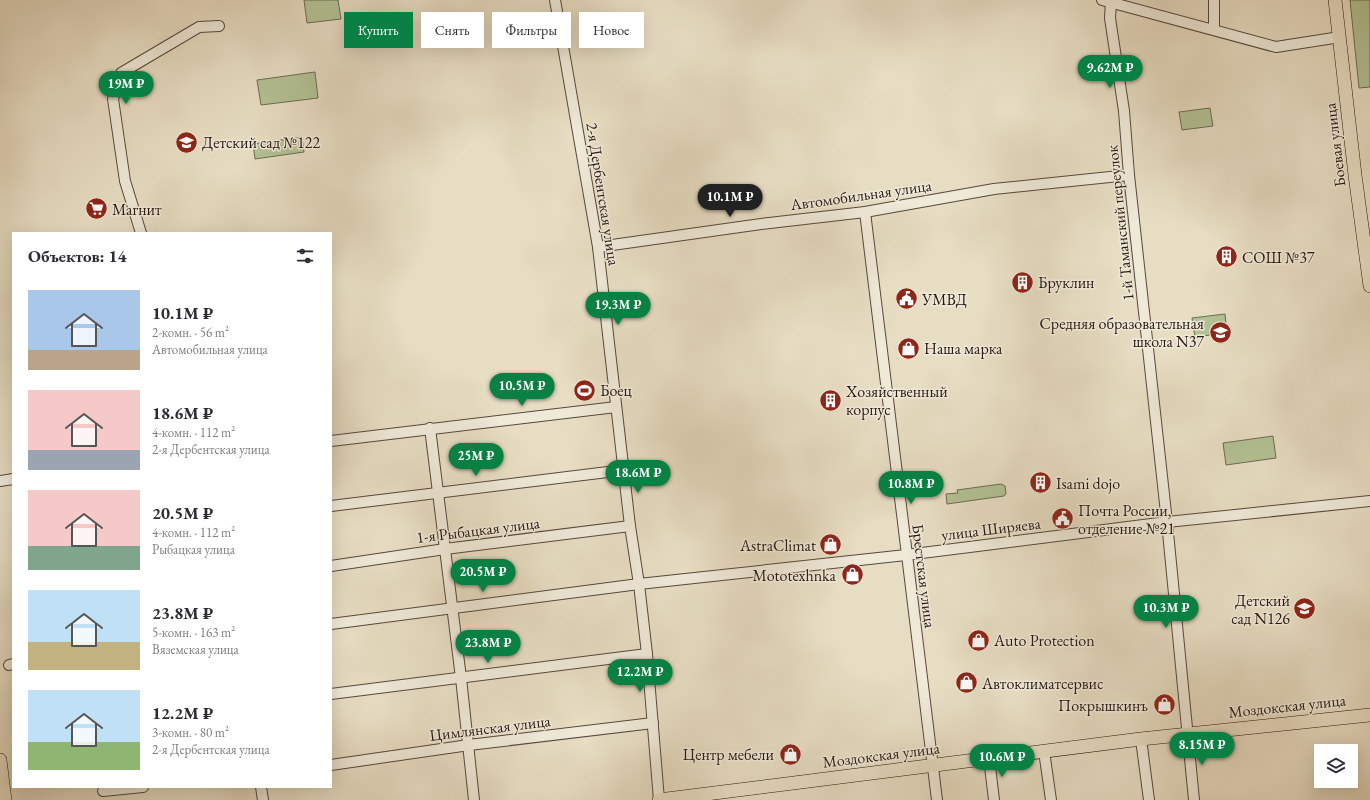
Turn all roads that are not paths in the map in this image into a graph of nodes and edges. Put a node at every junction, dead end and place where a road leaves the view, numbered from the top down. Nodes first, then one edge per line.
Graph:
1 (555, 0) edge
2 (1214, 0) edge
3 (1335, 0) edge
4 (1107, 1) edge
5 (219, 26) dead end
6 (1214, 29) junction
7 (1340, 37) junction
8 (1129, 175) junction
9 (864, 212) junction
10 (141, 232) edge
11 (598, 247) junction
12 (1370, 286) edge
13 (616, 407) junction
14 (430, 428) junction
15 (332, 441) edge
16 (624, 470) junction
17 (12, 479) edge
18 (0, 481) edge
19 (438, 492) junction
20 (1370, 500) edge
21 (332, 506) edge
22 (1166, 522) junction
23 (630, 526) junction
24 (445, 549) junction
25 (906, 555) junction
26 (332, 566) edge
27 (639, 584) junction
28 (452, 608) junction
29 (332, 624) edge
30 (647, 654) junction
31 (461, 678) junction
32 (332, 694) edge
33 (1370, 715) edge
34 (653, 723) junction
35 (1187, 734) junction
36 (1141, 739) junction
37 (469, 745) junction
38 (1044, 752) junction
39 (989, 758) junction
40 (0, 764) edge
41 (332, 765) edge
42 (932, 766) junction
43 (136, 788) edge
44 (261, 788) edge
45 (103, 793) edge
46 (5, 800) edge
47 (263, 800) edge
48 (474, 800) edge
49 (659, 800) edge
50 (937, 800) edge
51 (994, 800) edge
52 (1051, 800) edge
53 (1149, 800) edge
54 (1194, 800) edge

1 - 11 street, 2-я Дербентская улица
2 - 6 street
3 - 7 main road, Боевая улица
4 - 6 street
4 - 8 street, 1-й Таманский переулок
5 - 10 street
6 - 7 street
7 - 12 main road, Боевая улица
8 - 9 street, Автомобильная улица
8 - 22 street, 1-й Таманский переулок
9 - 11 street, Автомобильная улица
9 - 25 street, Брестская улица
11 - 13 street, 2-я Дербентская улица
13 - 14 street
13 - 16 street, 2-я Дербентская улица
14 - 15 street
14 - 19 street
16 - 19 street
16 - 23 street, 2-я Дербентская улица
17 - 18 street
19 - 21 street
19 - 24 street
20 - 22 street, улица Ширяева
22 - 25 street, улица Ширяева
22 - 35 street, 1-й Таманский переулок
23 - 24 street, 1-я Рыбацкая улица
23 - 27 street, 2-я Дербентская улица
24 - 26 street, 1-я Рыбацкая улица
24 - 28 street
25 - 27 street, улица Ширяева
25 - 42 street, Брестская улица
27 - 28 street, улица Ширяева
27 - 30 street, 2-я Дербентская улица
28 - 29 street, улица Ширяева
28 - 31 street
30 - 31 street
30 - 34 street, 2-я Дербентская улица
31 - 32 street
31 - 37 street
33 - 35 main road, Моздокская улица
34 - 37 street, Цимлянская улица
34 - 49 street, 2-я Дербентская улица
35 - 36 main road, Моздокская улица
35 - 54 street, 1-й Таманский переулок
36 - 38 main road, Моздокская улица
36 - 53 street
37 - 41 street, Цимлянская улица
37 - 48 street
38 - 39 main road, Моздокская улица
38 - 52 street
39 - 42 main road, Моздокская улица
39 - 51 street
40 - 46 main road
42 - 49 main road, Моздокская улица
42 - 50 street, Брестская улица
43 - 45 street
44 - 47 street

